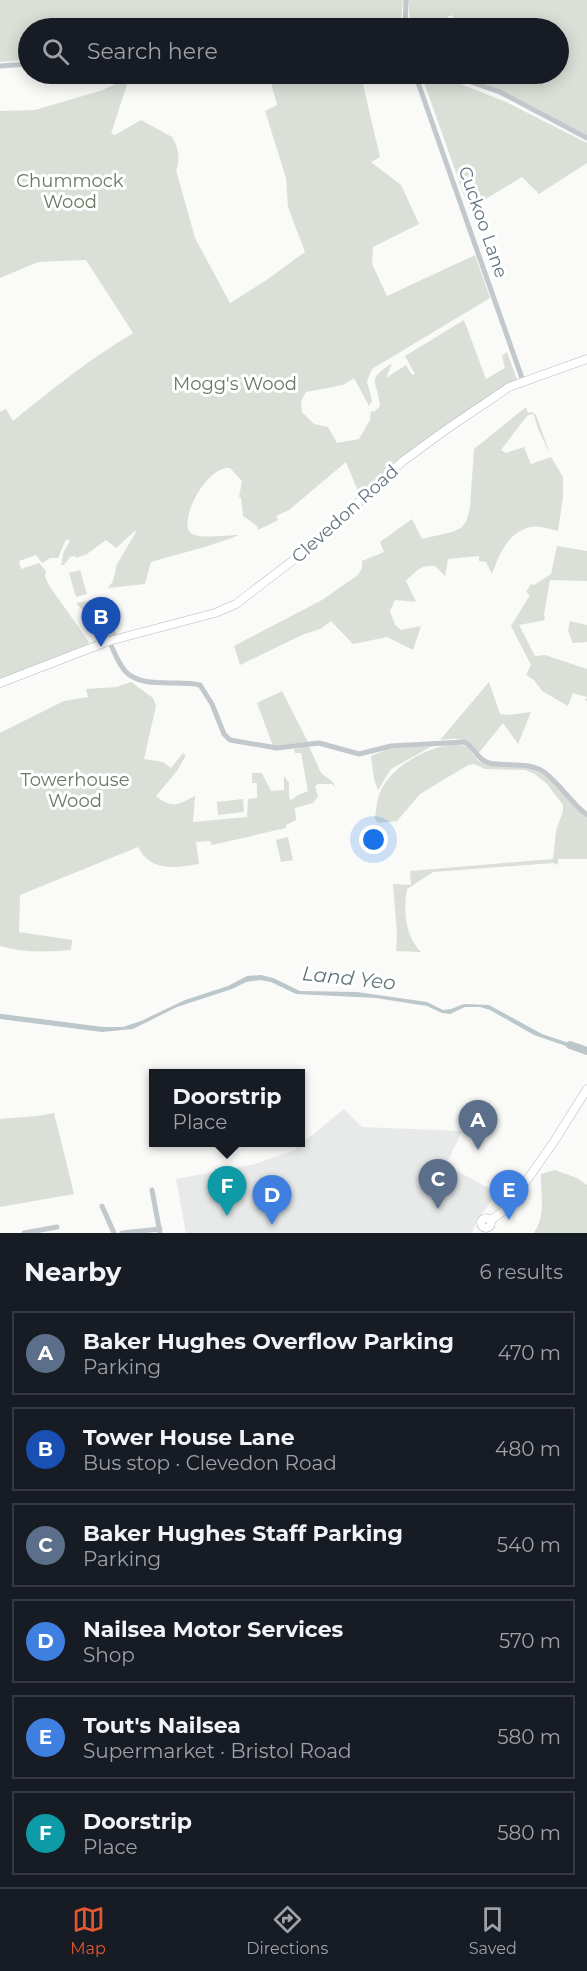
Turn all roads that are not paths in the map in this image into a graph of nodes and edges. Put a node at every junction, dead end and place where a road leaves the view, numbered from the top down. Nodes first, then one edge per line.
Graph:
1 (406, 0) edge
2 (405, 18) edge
3 (18, 65) edge
4 (0, 66) edge
5 (419, 84) edge
6 (477, 84) edge
7 (587, 138) edge
8 (587, 359) edge
9 (523, 381) junction
10 (109, 641) junction
11 (0, 683) edge
12 (587, 815) edge
13 (587, 1089) edge
14 (152, 1190) dead end
15 (105, 1208) dead end
16 (54, 1229) edge
17 (160, 1231) edge
18 (484, 1231) edge
19 (24, 1233) edge
20 (114, 1233) edge
21 (122, 1233) edge

1 - 2 street
3 - 4 street
5 - 9 street, Cuckoo Lane
6 - 7 street
8 - 9 main road, Clevedon Road
9 - 10 main road, Clevedon Road
10 - 11 main road, Clevedon Road
10 - 12 street
13 - 18 main road
14 - 17 street
15 - 20 street
16 - 19 street
17 - 21 street

